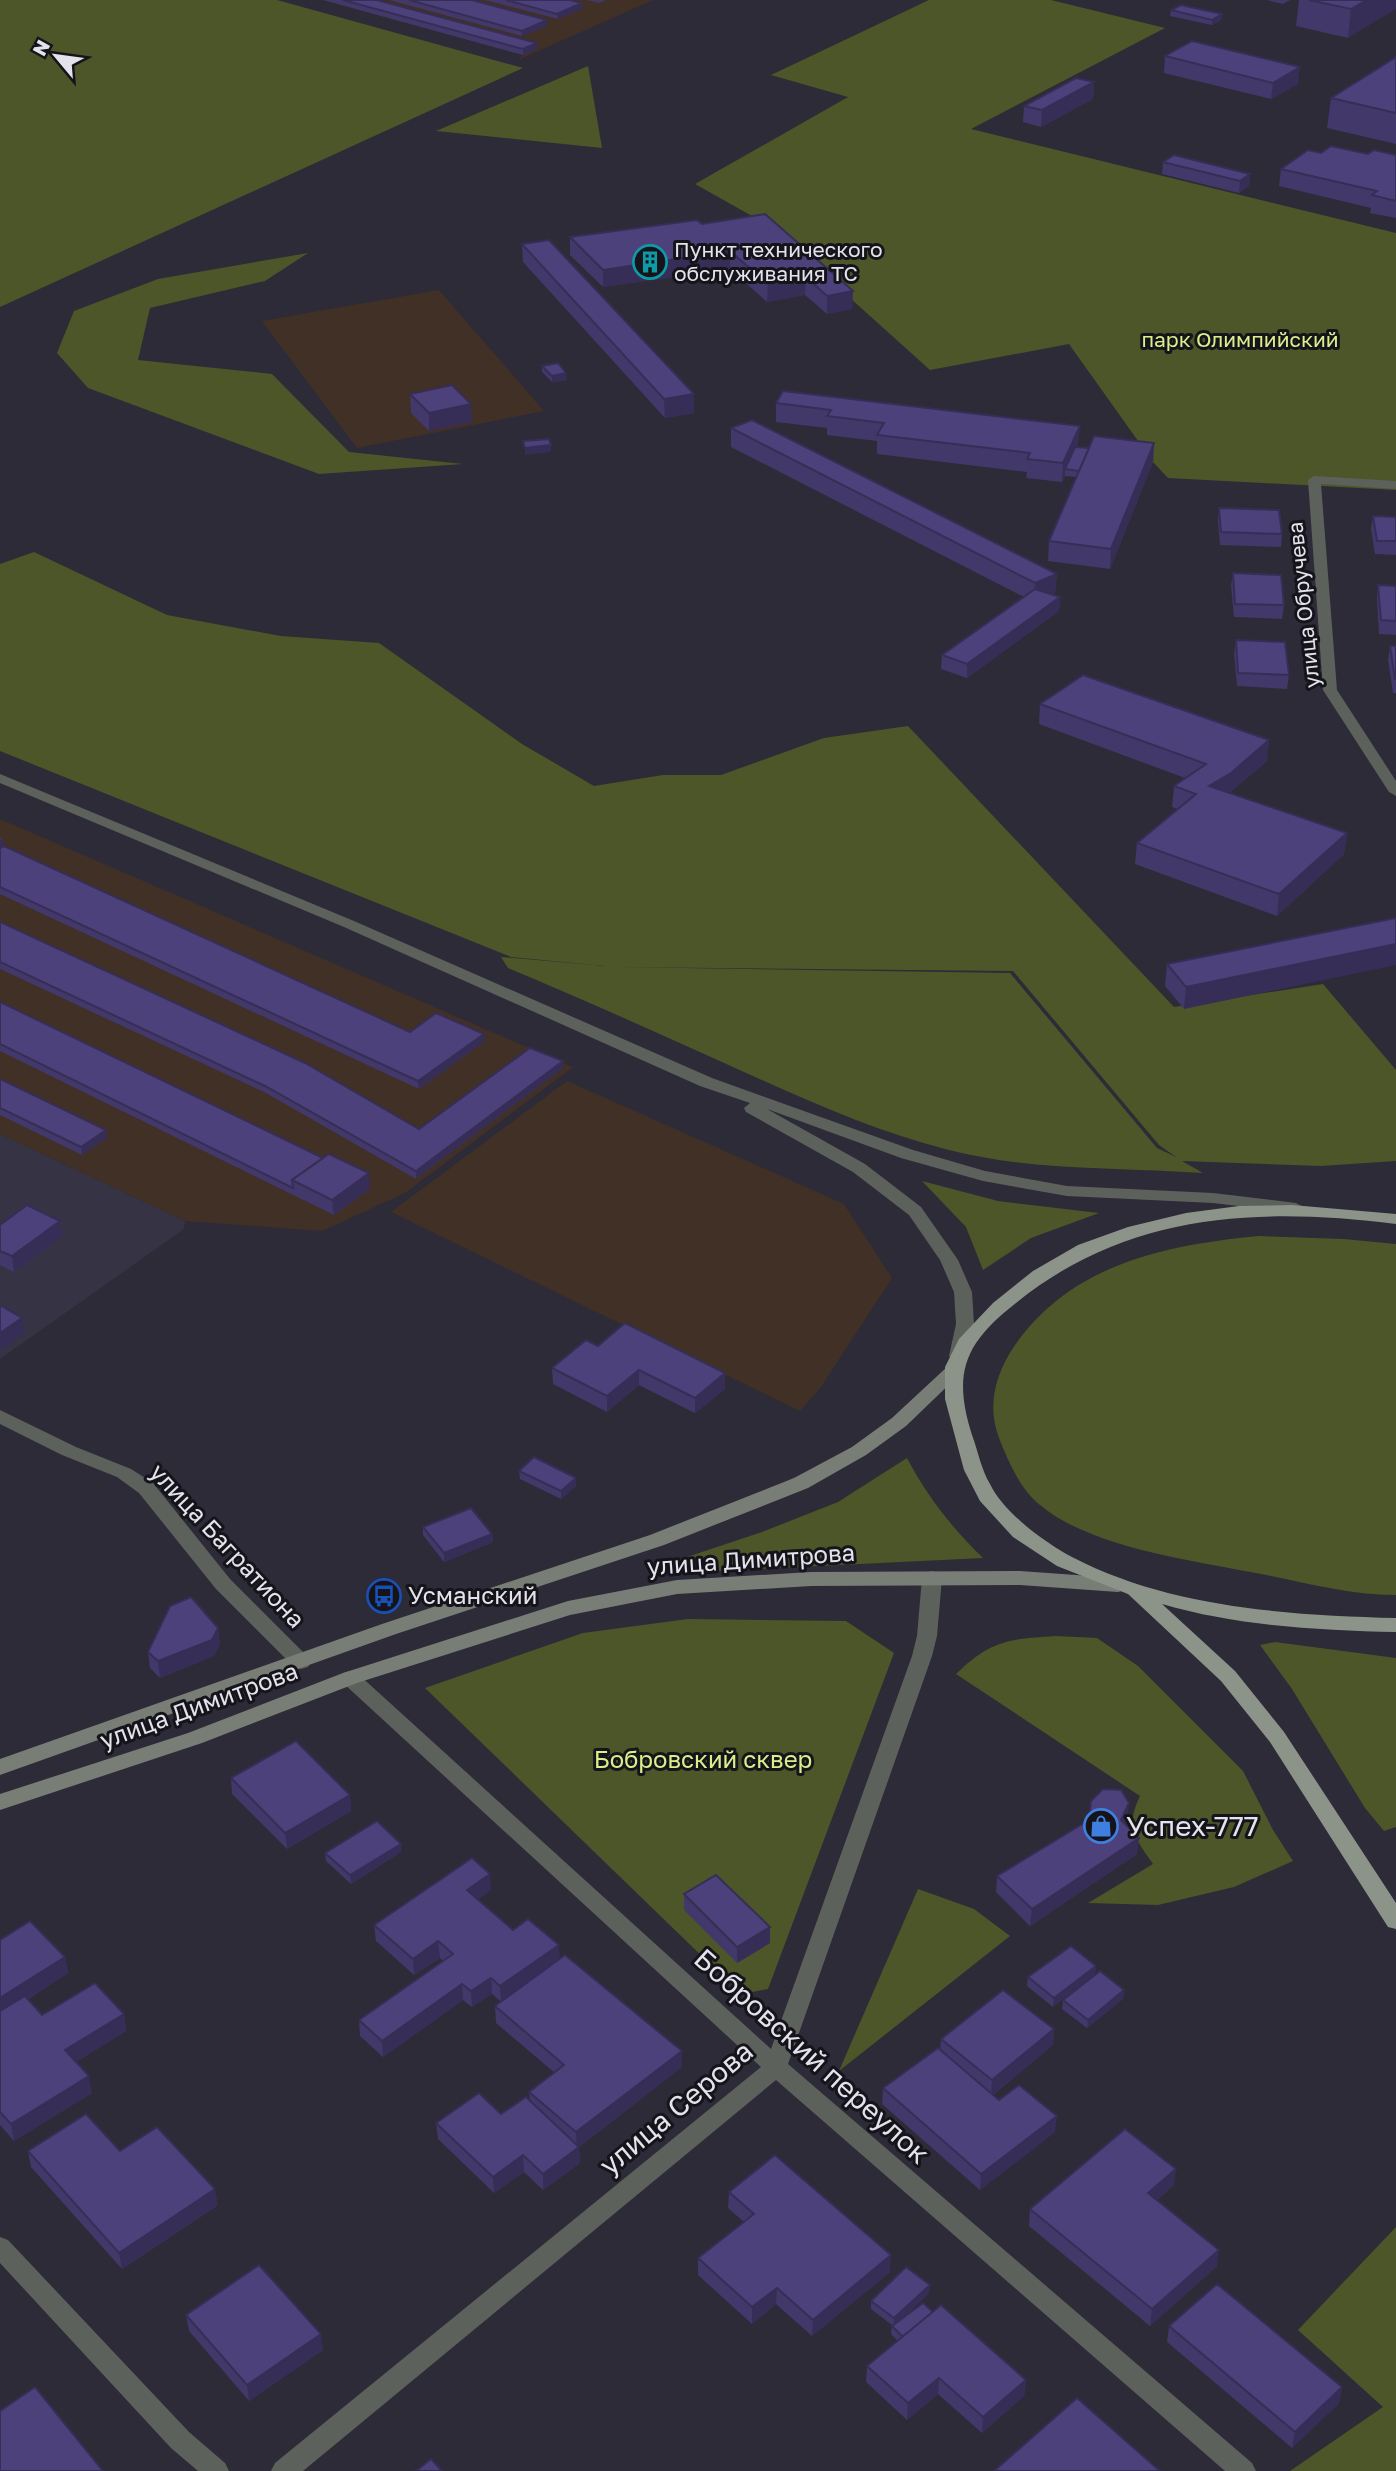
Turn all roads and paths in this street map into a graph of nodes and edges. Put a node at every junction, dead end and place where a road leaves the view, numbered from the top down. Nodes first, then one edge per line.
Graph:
1 (1396, 485) edge
2 (0, 778) edge
3 (1396, 792) edge
4 (706, 1082) junction
5 (1324, 1212) junction
6 (1391, 1217) edge
7 (956, 1364) junction
8 (0, 1416) edge
9 (932, 1578) junction
10 (1126, 1587) junction
11 (1396, 1625) edge
12 (301, 1662) junction
13 (350, 1678) junction
14 (0, 1767) edge
15 (0, 1802) edge
16 (1396, 1921) edge
17 (776, 2067) junction
18 (0, 2247) edge
19 (216, 2471) edge
20 (284, 2471) edge
21 (1243, 2471) edge

1 - 3 street, улица Обручева
2 - 4 street
4 - 5 street
4 - 7 street
5 - 6 main road, улица Димитрова
5 - 7 main road, улица Димитрова
7 - 10 main road, улица Димитрова
7 - 12 main road, улица Димитрова
8 - 12 street, улица Багратиона
9 - 10 main road, улица Димитрова
9 - 13 main road, улица Димитрова
9 - 17 street, улица Серова
10 - 11 main road, улица Димитрова
10 - 16 main road
12 - 14 main road, улица Димитрова
13 - 15 main road, улица Димитрова
13 - 17 street, Бобровский переулок
17 - 20 street, улица Серова
17 - 21 street, Бобровский переулок
18 - 19 street

